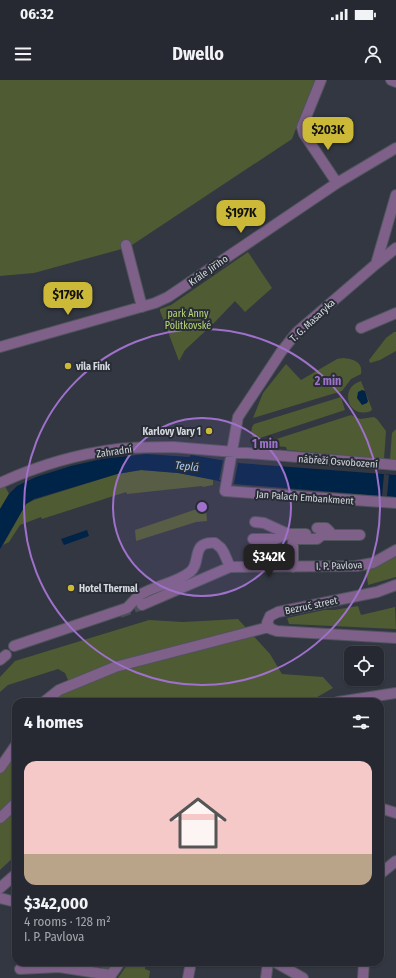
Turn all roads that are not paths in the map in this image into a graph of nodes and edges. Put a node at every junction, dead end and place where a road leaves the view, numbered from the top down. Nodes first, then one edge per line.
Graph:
1 (321, 80) edge
2 (391, 80) edge
3 (396, 82) edge
4 (396, 148) edge
5 (337, 184) junction
6 (396, 195) edge
7 (126, 245) dead end
8 (396, 248) edge
9 (376, 264) junction
10 (142, 307) junction
11 (396, 313) edge
12 (361, 328) dead end
13 (0, 347) edge
14 (231, 457) junction
15 (396, 465) edge
16 (0, 483) edge
17 (396, 503) edge
18 (255, 522) dead end
19 (323, 533) junction
20 (288, 534) junction
21 (360, 535) dead end
22 (253, 539) dead end
23 (396, 550) edge
24 (230, 567) junction
25 (293, 567) junction
26 (396, 585) edge
27 (142, 605) tunnel mouth
28 (269, 627) junction
29 (396, 638) edge
30 (14, 646) dead end
31 (396, 693) edge
32 (49, 698) edge
33 (364, 698) edge
34 (12, 751) edge
35 (0, 768) edge
36 (12, 807) edge
37 (384, 809) edge
38 (396, 812) edge
39 (0, 818) edge
40 (396, 861) edge
41 (384, 871) edge
42 (12, 878) edge
43 (0, 888) edge
44 (0, 898) edge
45 (12, 901) edge
46 (117, 966) edge
47 (190, 966) edge
48 (268, 966) edge
49 (282, 966) edge
50 (364, 966) edge
51 (20, 969) dead end
52 (110, 977) edge
53 (188, 978) edge
54 (266, 978) edge
55 (302, 978) edge
56 (363, 978) edge

1 - 5 street
2 - 3 street
4 - 5 street, Krále Jiřího
5 - 10 street, Krále Jiřího
6 - 9 street
7 - 10 street
8 - 9 street, T. G. Masaryka
9 - 14 street, T. G. Masaryka
10 - 13 street, Krále Jiřího
11 - 12 street
14 - 15 street, nábřeží Osvobození
14 - 16 street, Zahradní
14 - 17 street, T. G. Masaryka
18 - 20 street
19 - 20 street
19 - 21 street
19 - 25 street
20 - 22 street
23 - 25 street, I. P. Pavlova
24 - 25 street, I. P. Pavlova
24 - 27 street, I. P. Pavlova
24 - 30 street
26 - 28 street, Bezruč street
28 - 29 street
28 - 32 street
31 - 33 street
34 - 35 street
36 - 39 street
37 - 38 street
40 - 41 street
42 - 43 street
44 - 45 street
46 - 52 street
47 - 53 street
48 - 54 street
49 - 55 street
50 - 56 street
51 - 52 street

